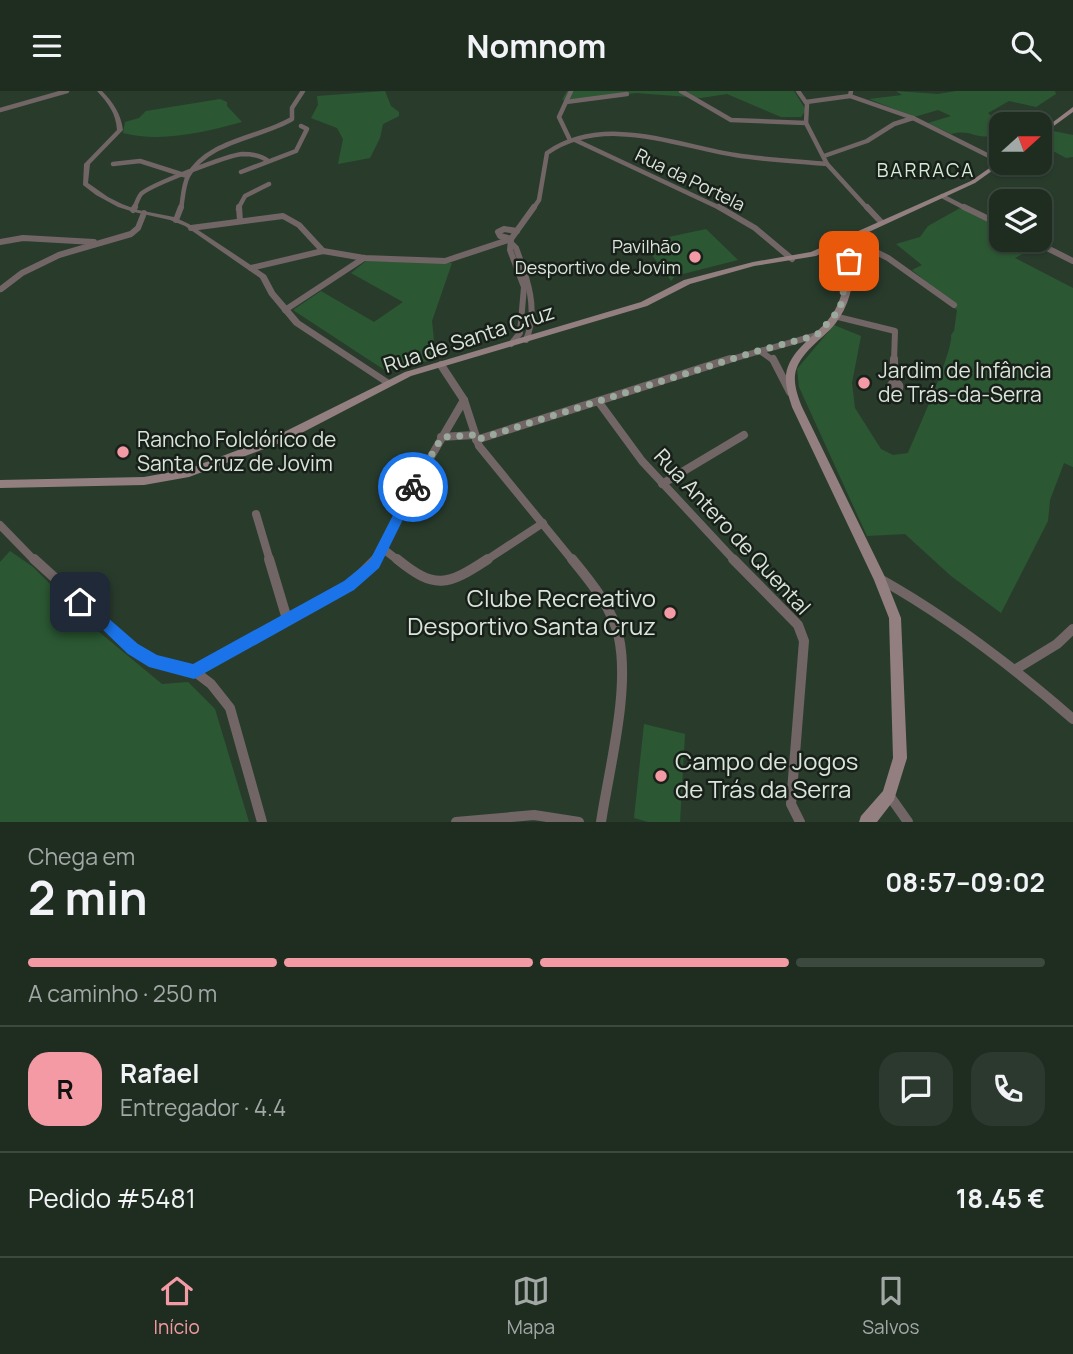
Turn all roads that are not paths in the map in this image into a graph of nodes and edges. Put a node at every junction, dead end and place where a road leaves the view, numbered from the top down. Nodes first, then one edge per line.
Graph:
1 (66, 91) edge
2 (99, 91) edge
3 (303, 91) edge
4 (571, 91) edge
5 (681, 91) edge
6 (798, 91) edge
7 (850, 93) edge
8 (627, 94) dead end
9 (566, 102) junction
10 (806, 102) junction
11 (1073, 109) edge
12 (0, 110) edge
13 (913, 118) junction
14 (806, 123) junction
15 (1052, 125) edge
16 (301, 127) dead end
17 (569, 138) junction
18 (824, 156) junction
19 (989, 156) edge
20 (268, 161) junction
21 (113, 164) dead end
22 (827, 164) junction
23 (241, 171) dead end
24 (989, 171) edge
25 (187, 176) junction
26 (270, 184) dead end
27 (943, 196) junction
28 (133, 210) junction
29 (144, 213) junction
30 (989, 219) edge
31 (176, 220) junction
32 (240, 221) junction
33 (881, 222) junction
34 (191, 228) junction
35 (517, 231) junction
36 (511, 241) junction
37 (0, 242) edge
38 (96, 242) junction
39 (851, 246) junction
40 (1052, 250) edge
41 (323, 251) junction
42 (364, 258) junction
43 (792, 259) junction
44 (1073, 261) edge
45 (251, 268) junction
46 (1, 289) edge
47 (954, 305) dead end
48 (285, 310) junction
49 (834, 316) junction
50 (530, 324) junction
51 (521, 327) junction
52 (553, 332) junction
53 (817, 335) junction
54 (529, 338) junction
55 (511, 344) junction
56 (754, 352) junction
57 (441, 365) junction
58 (776, 365) junction
59 (790, 371) junction
60 (388, 383) junction
61 (894, 384) dead end
62 (791, 395) junction
63 (464, 400) junction
64 (598, 401) junction
65 (744, 435) dead end
66 (442, 437) junction
67 (475, 438) junction
68 (0, 484) edge
69 (662, 484) junction
70 (256, 514) dead end
71 (543, 523) junction
72 (0, 525) edge
73 (382, 548) junction
74 (880, 579) junction
75 (287, 619) junction
76 (1073, 629) edge
77 (1016, 669) junction
78 (194, 671) junction
79 (1073, 719) edge
80 (889, 795) junction
81 (262, 822) edge
82 (456, 822) edge
83 (579, 822) edge
84 (601, 822) edge
85 (800, 822) edge
86 (867, 822) edge
87 (908, 822) edge

1 - 12 street
2 - 28 street
3 - 25 street
4 - 9 street
5 - 14 street
6 - 10 street
7 - 10 street
7 - 13 street
8 - 9 street
9 - 17 street
10 - 14 street
11 - 15 main road
13 - 18 street
13 - 19 street
14 - 18 street
16 - 20 street
17 - 22 street
17 - 35 street
17 - 43 street, Rua da Portela
18 - 22 street
20 - 23 street
20 - 25 street
21 - 25 street
22 - 33 street
24 - 27 main road
25 - 28 street
25 - 31 street
26 - 32 street
27 - 30 street
27 - 33 main road
28 - 29 street
29 - 31 street
29 - 38 street
31 - 34 street
32 - 34 street
32 - 41 street
33 - 39 main road
34 - 45 street
35 - 36 street
35 - 36 street
36 - 42 street
36 - 50 street
36 - 51 street
37 - 38 street
38 - 46 street
39 - 43 main road, Rua de Santa Cruz
39 - 47 street
39 - 49 main road
40 - 44 street
41 - 42 street
41 - 45 street
42 - 48 street
43 - 52 main road, Rua de Santa Cruz
45 - 48 street
48 - 60 street
49 - 53 main road
49 - 61 street
50 - 52 street
50 - 54 street
51 - 54 street
51 - 55 street
52 - 54 main road, Rua de Santa Cruz
53 - 56 street
53 - 59 main road
54 - 55 main road, Rua de Santa Cruz
55 - 57 main road, Rua de Santa Cruz
56 - 58 street
56 - 64 street
57 - 60 main road, Rua de Santa Cruz
57 - 63 street
58 - 59 street
58 - 62 street
59 - 62 main road
60 - 68 main road, Rua de Santa Cruz
62 - 74 main road
63 - 66 street
63 - 67 street
64 - 67 street
64 - 69 street, Rua Antero de Quental
65 - 69 street
66 - 67 street
66 - 73 street
67 - 71 street
69 - 85 street, Rua Antero de Quental
70 - 75 street
71 - 73 street
71 - 84 street
72 - 78 street
73 - 75 street
74 - 77 street
74 - 80 main road
75 - 78 street
76 - 77 street
77 - 79 street
78 - 81 street
80 - 86 main road
80 - 87 street
82 - 83 street

